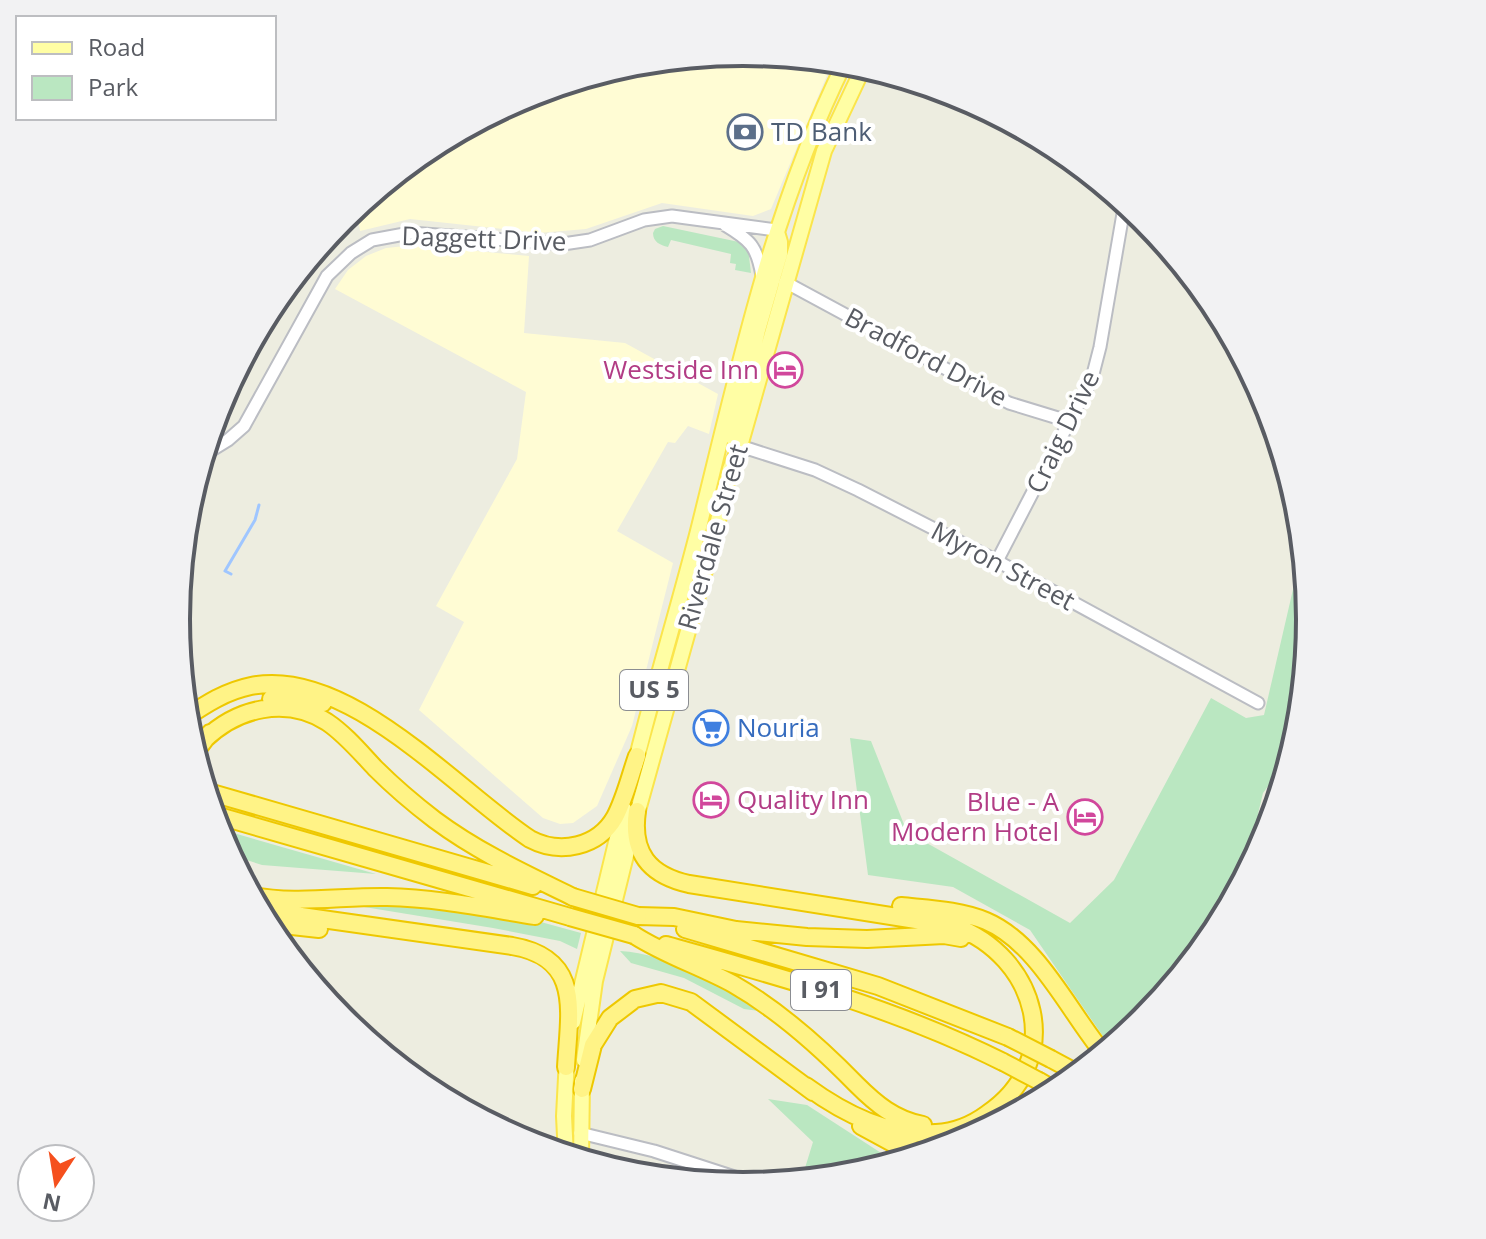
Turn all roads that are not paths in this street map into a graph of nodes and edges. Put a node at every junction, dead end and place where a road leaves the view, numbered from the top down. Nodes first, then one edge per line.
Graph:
1 (839, 75) edge
2 (858, 79) edge
3 (804, 215) junction
4 (1122, 217) edge
5 (725, 224) junction
6 (776, 230) junction
7 (762, 276) junction
8 (785, 282) junction
9 (1071, 422) junction
10 (218, 444) edge
11 (740, 446) junction
12 (730, 469) junction
13 (997, 561) junction
14 (1258, 703) dead end
15 (197, 710) edge
16 (204, 740) joint
17 (407, 744) junction
18 (637, 756) junction
19 (219, 796) edge
20 (637, 811) junction
21 (227, 818) edge
22 (697, 885) junction
23 (265, 897) edge
24 (573, 897) junction
25 (272, 910) edge
26 (638, 916) junction
27 (570, 917) junction
28 (282, 925) edge
29 (634, 935) junction
30 (506, 946) junction
31 (1017, 976) junction
32 (1097, 1045) edge
33 (566, 1067) junction
34 (1068, 1068) edge
35 (1044, 1084) edge
36 (806, 1086) junction
37 (582, 1089) junction
38 (987, 1114) junction
39 (974, 1122) edge
40 (964, 1127) edge
41 (580, 1133) junction
42 (565, 1144) edge
43 (581, 1148) edge
44 (908, 1148) edge
45 (720, 1172) edge

1 - 6 main road, Riverdale Street / US 5
2 - 3 main road, Riverdale Street / US 5
3 - 6 main road
3 - 8 main road, Riverdale Street / US 5
4 - 9 street, Craig Drive
5 - 6 street, Daggett Drive
5 - 7 street
5 - 10 street, Daggett Drive
6 - 7 main road, Riverdale Street / US 5
6 - 12 main road
7 - 18 main road, Riverdale Street / US 5
8 - 9 street, Bradford Drive
8 - 11 main road, Riverdale Street / US 5
9 - 13 street, Craig Drive
11 - 12 main road, Riverdale Street / US 5
11 - 13 street, Myron Street
12 - 20 main road, Riverdale Street / US 5
13 - 14 street, Myron Street
15 - 17 highway
16 - 17 highway
16 - 24 highway
17 - 18 highway
18 - 33 main road, Riverdale Street / US 5
19 - 24 highway, I 91
20 - 22 highway
20 - 37 main road, Riverdale Street / US 5
21 - 27 highway, I 91
22 - 31 highway
22 - 32 highway
23 - 27 highway
24 - 26 highway, I 91, bridge
25 - 30 highway
26 - 31 highway
26 - 34 highway, I 91, bridge
27 - 29 highway, I 91, bridge
28 - 30 highway
29 - 35 highway, I 91, bridge
29 - 38 highway
30 - 33 highway
31 - 38 highway
33 - 42 main road, Riverdale Street / US 5
36 - 37 highway
36 - 40 highway
36 - 44 highway
37 - 41 main road, Riverdale Street / US 5
38 - 39 highway
41 - 43 main road, Riverdale Street / US 5
41 - 45 street

